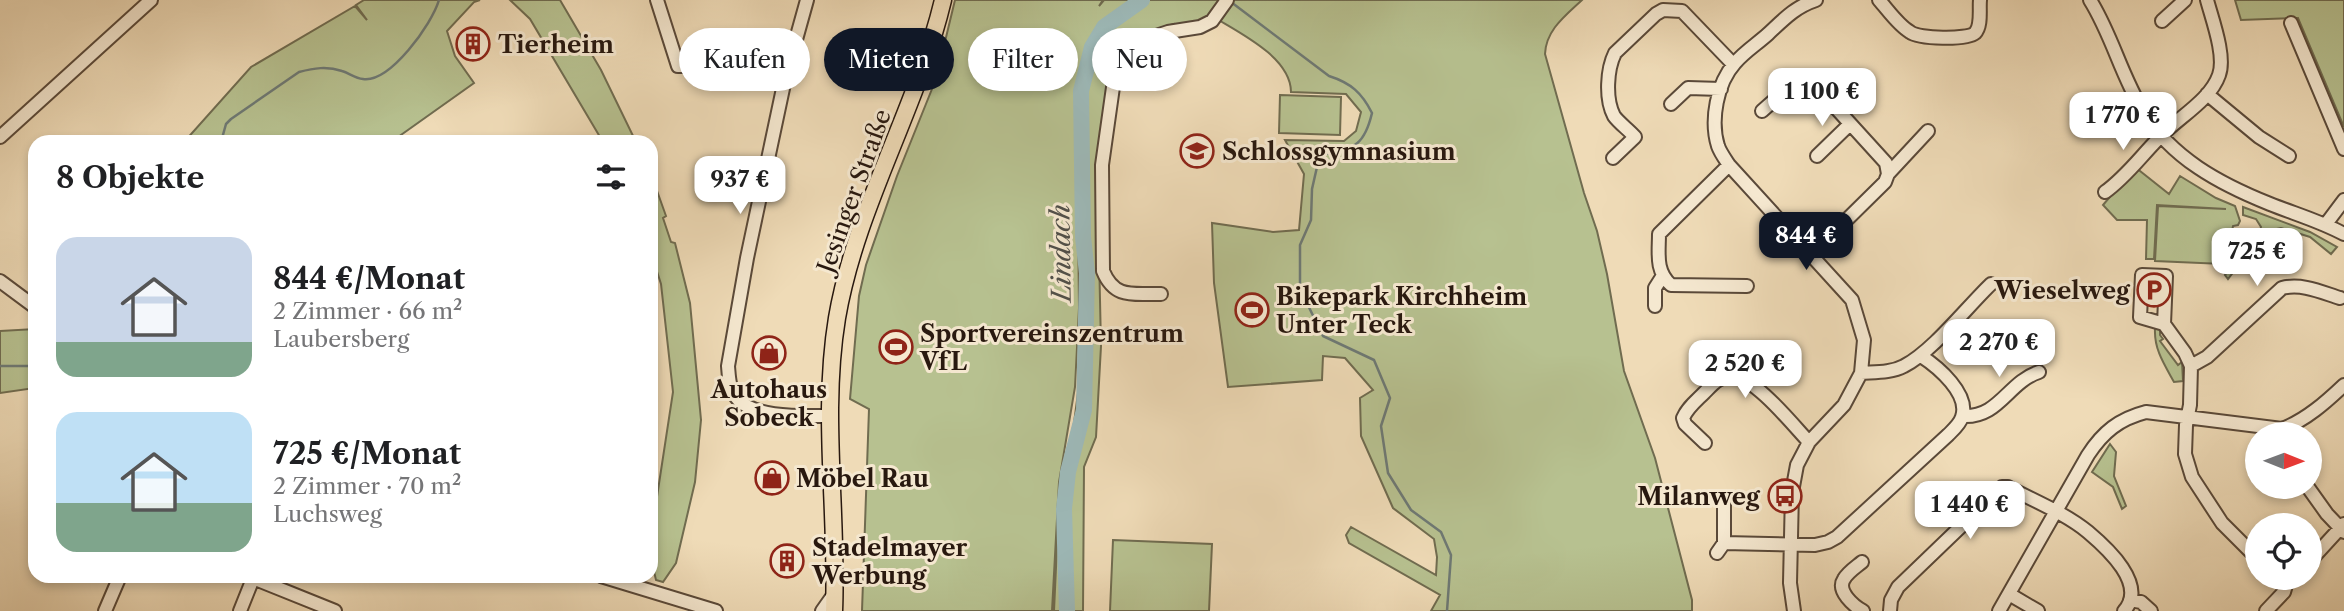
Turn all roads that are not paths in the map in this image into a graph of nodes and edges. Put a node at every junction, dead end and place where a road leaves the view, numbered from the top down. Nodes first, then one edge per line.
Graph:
1 (150, 0) edge
2 (657, 0) edge
3 (807, 0) edge
4 (943, 0) edge
5 (1816, 0) edge
6 (1879, 0) edge
7 (1980, 0) edge
8 (2090, 0) edge
9 (2185, 0) edge
10 (2207, 0) edge
11 (1224, 5) edge
12 (2162, 21) dead end
13 (2291, 23) dead end
14 (1733, 64) junction
15 (679, 66) edge
16 (1721, 89) junction
17 (2207, 94) junction
18 (1671, 104) dead end
19 (1762, 111) dead end
20 (1850, 124) junction
21 (1928, 131) dead end
22 (2161, 135) junction
23 (0, 137) edge
24 (2344, 149) edge
25 (1817, 156) dead end
26 (2289, 156) dead end
27 (1613, 158) dead end
28 (1729, 164) junction
29 (1888, 174) junction
30 (2105, 192) dead end
31 (2344, 200) edge
32 (2326, 224) junction
33 (2344, 234) edge
34 (1812, 254) junction
35 (1662, 277) junction
36 (0, 281) edge
37 (1991, 284) dead end
38 (1747, 286) dead end
39 (1161, 294) dead end
40 (2340, 298) dead end
41 (28, 302) edge
42 (1655, 306) dead end
43 (2164, 324) dead end
44 (1921, 356) junction
45 (2190, 366) junction
46 (2039, 372) dead end
47 (1861, 373) junction
48 (2344, 385) edge
49 (830, 416) junction
50 (1963, 416) junction
51 (2189, 417) junction
52 (2298, 422) edge
53 (2245, 426) edge
54 (1809, 442) junction
55 (1705, 443) dead end
56 (2316, 499) edge
57 (1724, 501) dead end
58 (2054, 512) junction
59 (2343, 528) edge
60 (1791, 545) junction
61 (2245, 546) edge
62 (2322, 549) edge
63 (1862, 562) dead end
64 (117, 583) edge
65 (249, 583) edge
66 (268, 583) edge
67 (624, 583) edge
68 (2285, 590) edge
69 (835, 594) junction
70 (2009, 594) junction
71 (2127, 606) edge
72 (105, 611) edge
73 (240, 611) edge
74 (335, 611) edge
75 (716, 611) edge
76 (822, 611) edge
77 (834, 611) edge
78 (1794, 611) edge
79 (1863, 611) edge
80 (1889, 611) edge
81 (1999, 611) edge
82 (2038, 611) edge
83 (2151, 611) edge
84 (2266, 611) edge

1 - 23 street
2 - 15 street
3 - 49 street
4 - 49 main road, Jesinger Straße
5 - 14 street
6 - 7 street
8 - 22 street
9 - 12 street
10 - 17 street
11 - 39 street
13 - 24 street
14 - 16 street
14 - 27 street
16 - 18 street
16 - 28 street
17 - 22 street
17 - 26 street
19 - 20 street
20 - 25 street
20 - 29 street
21 - 29 street
22 - 30 street
22 - 32 street
28 - 34 street
28 - 35 street
29 - 34 street
31 - 32 street
32 - 33 street
34 - 47 street
35 - 38 street
35 - 42 street
36 - 41 street
37 - 44 street
40 - 45 street
43 - 45 street
44 - 47 street
44 - 50 street
45 - 51 street
46 - 50 street
47 - 54 street
48 - 52 street
49 - 69 main road, Jesinger Straße
50 - 60 street
51 - 53 street
51 - 58 street
51 - 61 street
54 - 55 street
54 - 60 street
56 - 59 street
57 - 60 street
58 - 70 street
58 - 71 street
58 - 80 street
59 - 62 street
60 - 78 street
63 - 79 street
64 - 72 street
65 - 73 street
66 - 74 street
67 - 75 street
68 - 84 street
69 - 76 street
69 - 77 main road, Jesinger Straße
70 - 81 street
70 - 82 street
71 - 83 street

